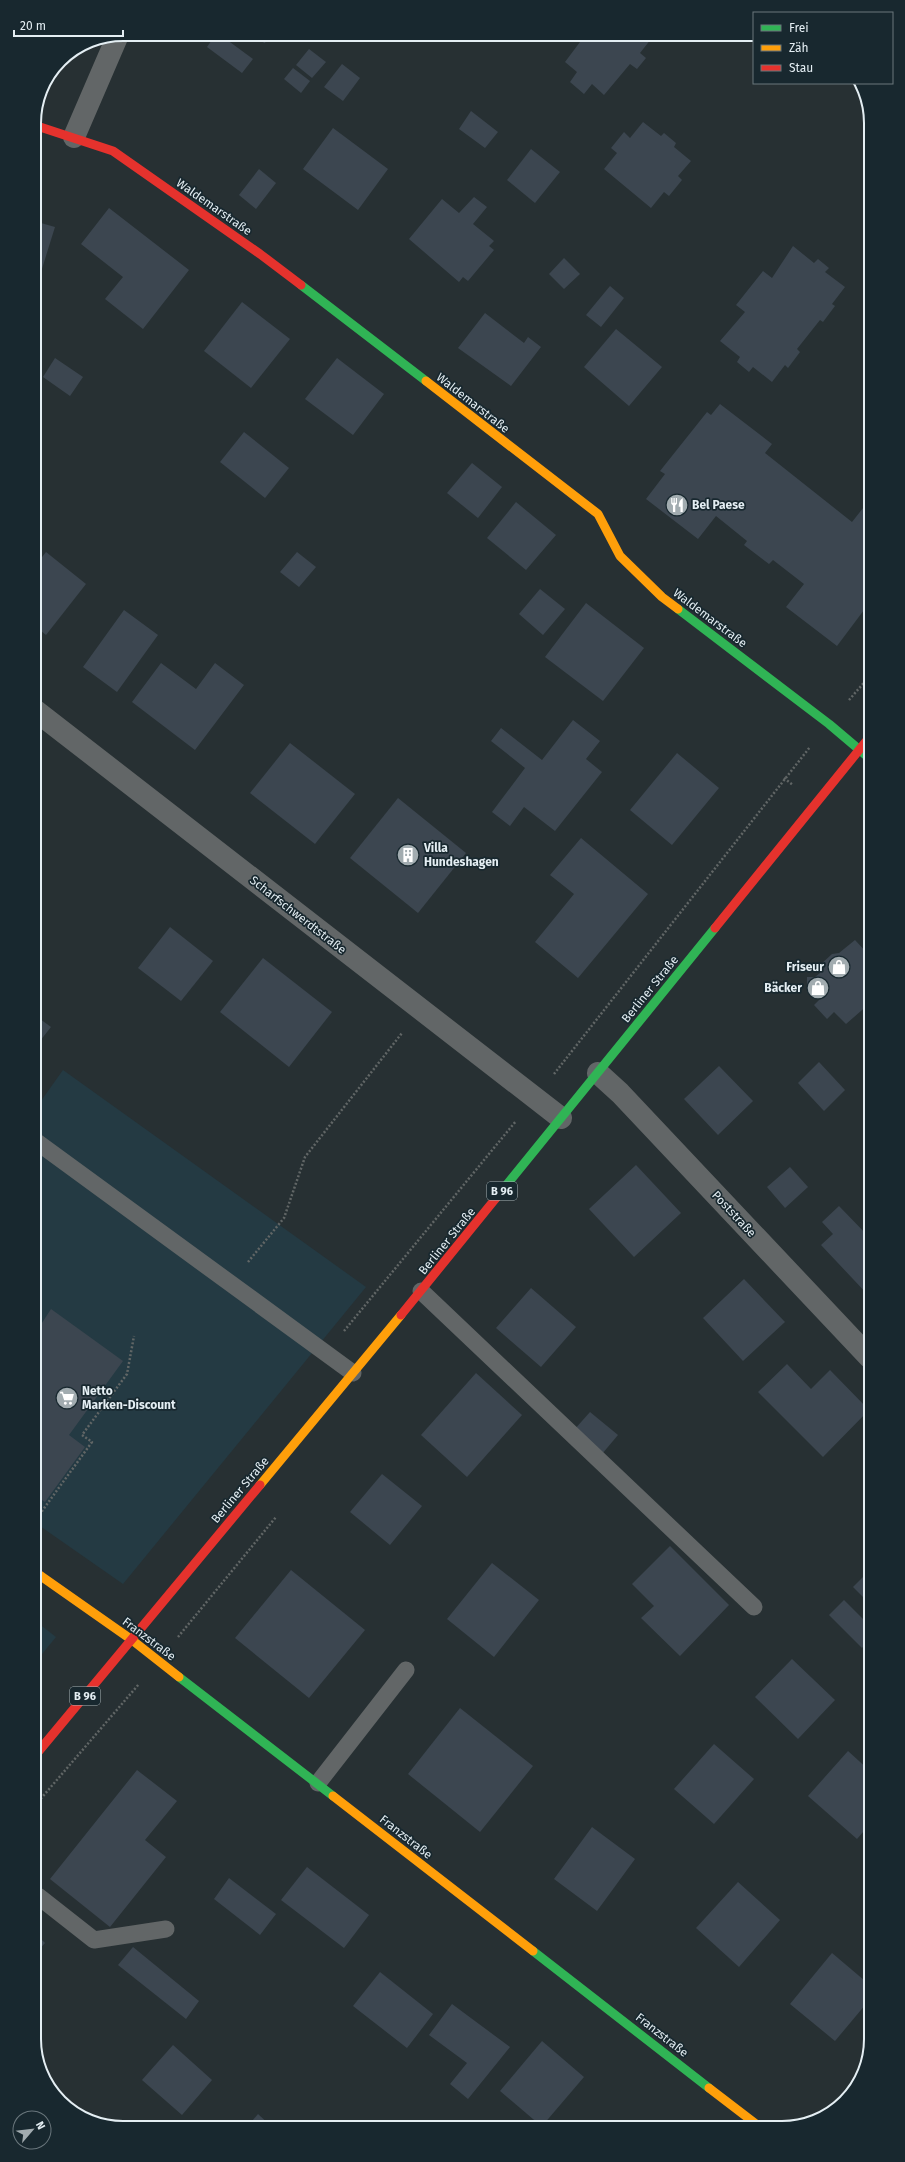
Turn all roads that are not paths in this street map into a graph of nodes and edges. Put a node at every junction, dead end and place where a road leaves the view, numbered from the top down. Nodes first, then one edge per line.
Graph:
1 (115, 42) edge
2 (41, 127) edge
3 (74, 137) junction
4 (41, 715) edge
5 (864, 744) edge
6 (860, 749) junction
7 (864, 753) edge
8 (598, 1073) junction
9 (561, 1118) junction
10 (41, 1146) edge
11 (421, 1292) junction
12 (864, 1352) edge
13 (353, 1373) junction
14 (41, 1576) edge
15 (754, 1607) dead end
16 (132, 1640) junction
17 (406, 1670) dead end
18 (41, 1748) edge
19 (318, 1784) junction
20 (41, 1898) edge
21 (166, 1928) dead end
22 (752, 2121) edge

1 - 3 street
2 - 3 street, Waldemarstraße
3 - 6 street, Waldemarstraße
4 - 9 street, Scharfschwerdtstraße
5 - 6 street, Berliner Straße / B 96
6 - 7 street, Waldemarstraße
6 - 8 street, Berliner Straße / B 96
8 - 9 street, Berliner Straße / B 96
8 - 12 street, Poststraße
9 - 11 street, Berliner Straße / B 96
10 - 13 lane
11 - 13 street, Berliner Straße / B 96
11 - 15 lane
13 - 16 street, Berliner Straße / B 96
14 - 16 street, Franzstraße
16 - 18 street, Berliner Straße / B 96
16 - 19 street, Franzstraße
17 - 19 lane
19 - 22 street, Franzstraße
20 - 21 lane

